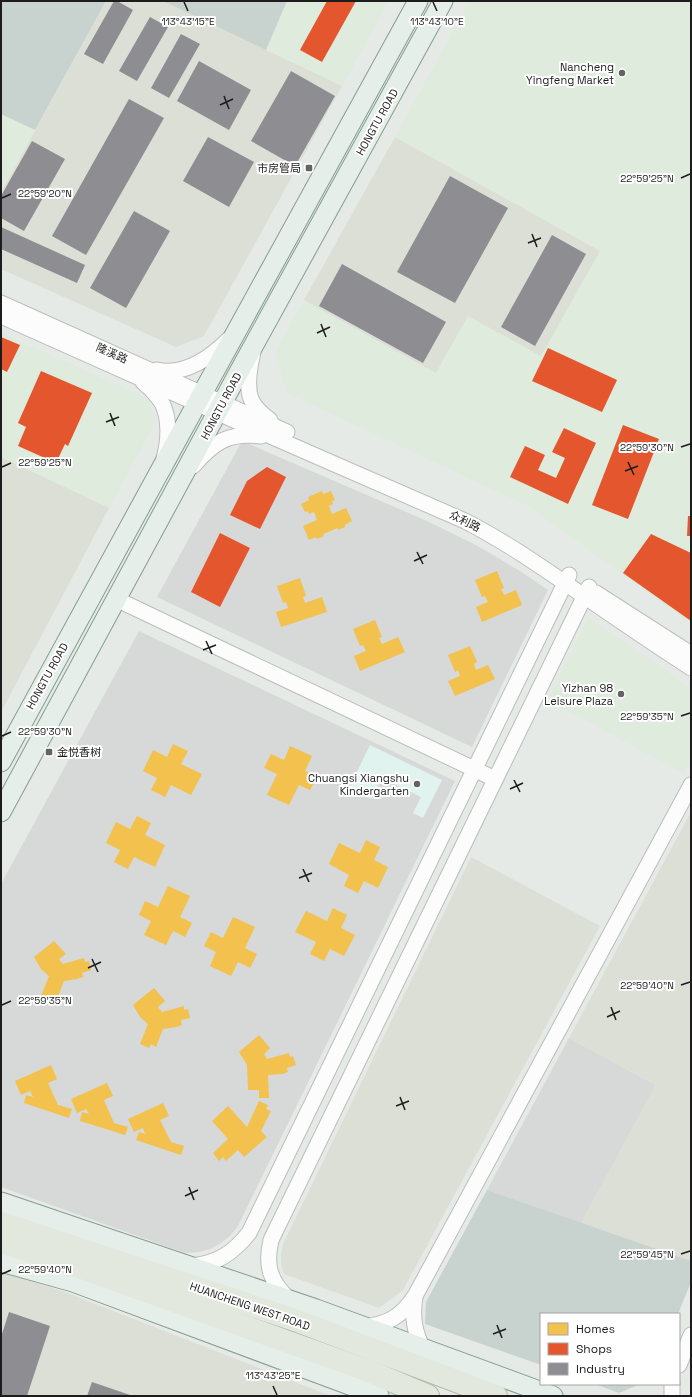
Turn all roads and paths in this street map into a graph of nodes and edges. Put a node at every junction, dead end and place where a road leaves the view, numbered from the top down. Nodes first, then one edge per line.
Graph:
1 (418, 1) edge
2 (443, 1) edge
3 (1, 303) edge
4 (1, 316) edge
5 (236, 331) junction
6 (256, 341) junction
7 (142, 373) junction
8 (199, 398) junction
9 (220, 408) junction
10 (276, 433) junction
11 (162, 467) junction
12 (180, 481) junction
13 (568, 579) junction
14 (586, 592) junction
15 (116, 599) junction
16 (691, 654) edge
17 (691, 668) edge
18 (1, 762) edge
19 (475, 770) junction
20 (495, 779) junction
21 (691, 785) edge
22 (1, 812) edge
23 (1, 1202) edge
24 (1, 1223) edge
25 (1, 1242) edge
26 (1, 1262) edge
27 (186, 1266) junction
28 (415, 1296) junction
29 (290, 1301) junction
30 (363, 1327) junction
31 (691, 1335) edge
32 (423, 1349) junction
33 (680, 1363) edge
34 (672, 1385) edge
35 (379, 1396) edge
36 (428, 1396) edge
37 (496, 1396) edge
38 (553, 1396) edge
39 (672, 1396) edge

1 - 5 main road, HONGTU ROAD
2 - 6 main road, HONGTU ROAD
3 - 7 street, 隆溪路
4 - 7 street, 隆溪路
5 - 7 street
5 - 8 main road, HONGTU ROAD
6 - 9 main road, HONGTU ROAD
6 - 10 street
7 - 8 street, 隆溪路
7 - 11 street
8 - 9 street, 隆溪路
8 - 11 main road, HONGTU ROAD
9 - 10 street, 众利路
9 - 12 main road, HONGTU ROAD
10 - 12 street
10 - 13 street, 众利路
11 - 18 main road, HONGTU ROAD
12 - 15 main road, HONGTU ROAD
13 - 14 street, 众利路
13 - 19 street
14 - 16 street, 众利路
14 - 17 street, 众利路
14 - 20 street
15 - 19 street
15 - 22 main road, HONGTU ROAD
19 - 20 street
19 - 27 street
20 - 29 street
21 - 28 street
23 - 27 main road
24 - 37 highway, HUANCHENG WEST ROAD
25 - 36 highway, HUANCHENG WEST ROAD
26 - 35 main road
27 - 29 main road
28 - 30 street
28 - 32 street
29 - 30 main road
30 - 32 main road
31 - 33 street
32 - 38 main road
34 - 39 street

